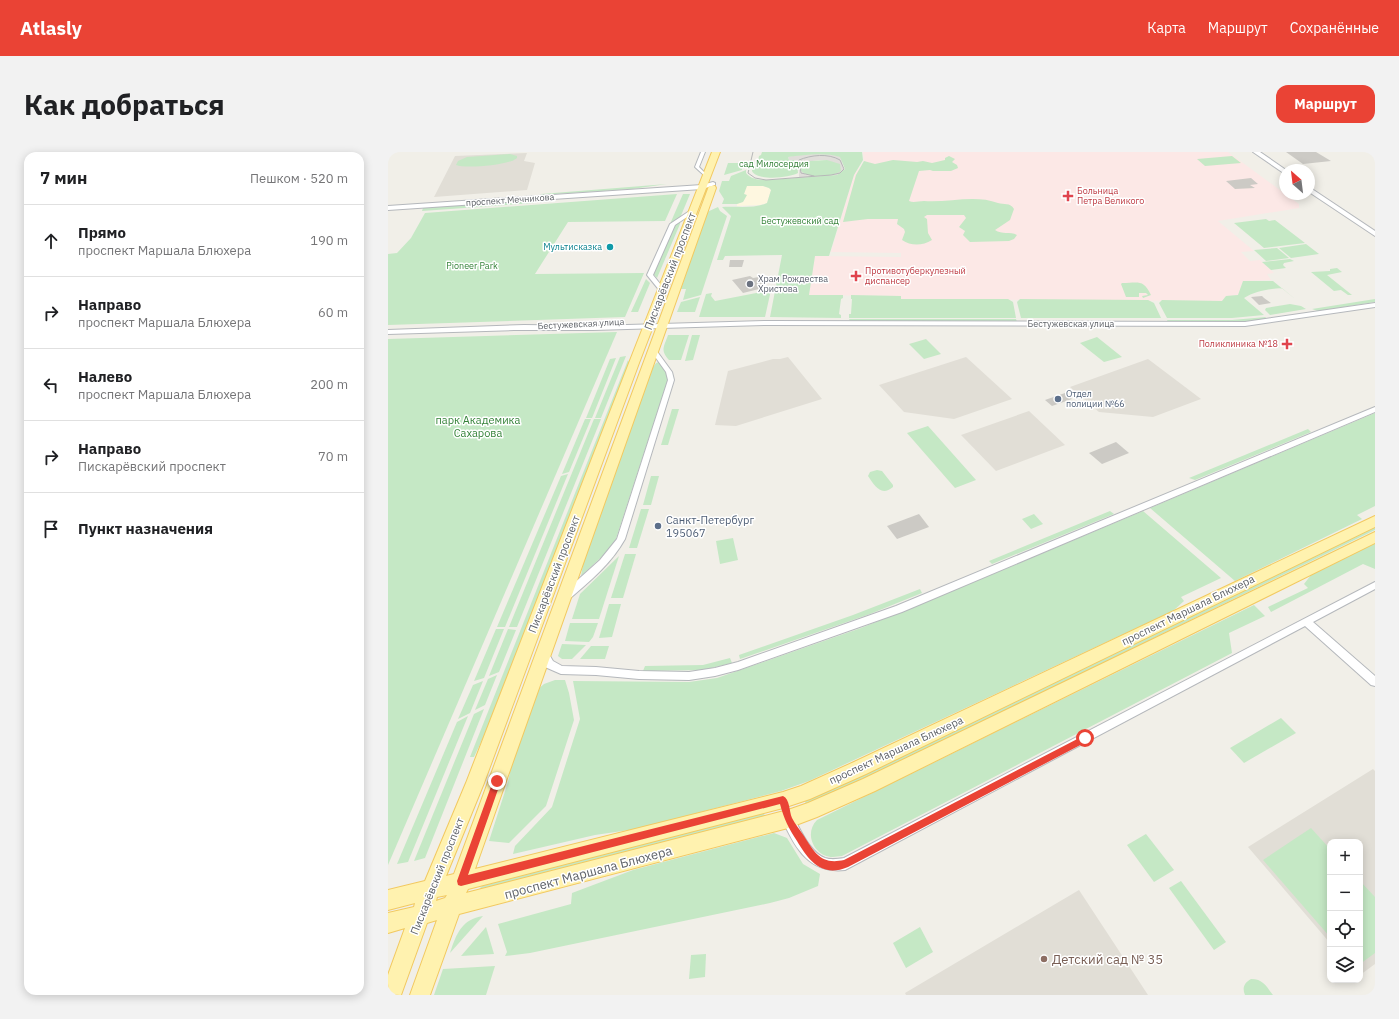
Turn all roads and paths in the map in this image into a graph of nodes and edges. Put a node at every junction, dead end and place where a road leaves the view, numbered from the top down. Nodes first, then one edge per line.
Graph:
1 (703, 152) edge
2 (716, 152) edge
3 (1256, 152) edge
4 (1279, 168) edge
5 (709, 181) junction
6 (1315, 193) edge
7 (388, 208) edge
8 (693, 211) junction
9 (1375, 234) edge
10 (662, 290) junction
11 (1375, 305) edge
12 (649, 323) junction
13 (664, 323) junction
14 (388, 332) edge
15 (654, 351) junction
16 (1375, 409) edge
17 (1375, 521) edge
18 (1375, 537) edge
19 (1375, 585) edge
20 (564, 598) junction
21 (1306, 621) junction
22 (544, 654) junction
23 (1375, 682) edge
24 (783, 800) junction
25 (788, 819) junction
26 (461, 881) junction
27 (431, 889) junction
28 (388, 900) edge
29 (452, 907) junction
30 (420, 915) junction
31 (388, 923) edge
32 (391, 995) edge
33 (420, 995) edge

1 - 5 street
2 - 5 main road, Пискарёвский проспект
3 - 4 street
5 - 7 street, проспект Мечникова
5 - 8 main road, Пискарёвский проспект
5 - 13 main road, Пискарёвский проспект
6 - 9 street
8 - 10 main road, Пискарёвский проспект
8 - 10 street
10 - 12 main road, Пискарёвский проспект
11 - 13 street, Бестужевская улица
12 - 13 street, Бестужевская улица
12 - 14 street, Бестужевская улица
12 - 27 main road, Пискарёвский проспект
13 - 15 main road, Пискарёвский проспект
15 - 20 main road, Пискарёвский проспект
15 - 20 street
16 - 22 street
17 - 24 main road, проспект Маршала Блюхера
18 - 25 main road, проспект Маршала Блюхера
19 - 21 street
20 - 22 main road, Пискарёвский проспект
21 - 23 street
21 - 25 street
22 - 26 main road, Пискарёвский проспект
24 - 25 main road
24 - 26 main road, проспект Маршала Блюхера
25 - 29 main road, проспект Маршала Блюхера
26 - 27 main road, проспект Маршала Блюхера
26 - 29 main road, Пискарёвский проспект
27 - 28 main road, проспект Маршала Блюхера
27 - 30 main road, Пискарёвский проспект
29 - 30 main road, проспект Маршала Блюхера
29 - 33 main road, Пискарёвский проспект
30 - 31 main road, проспект Маршала Блюхера
30 - 32 main road, Пискарёвский проспект

